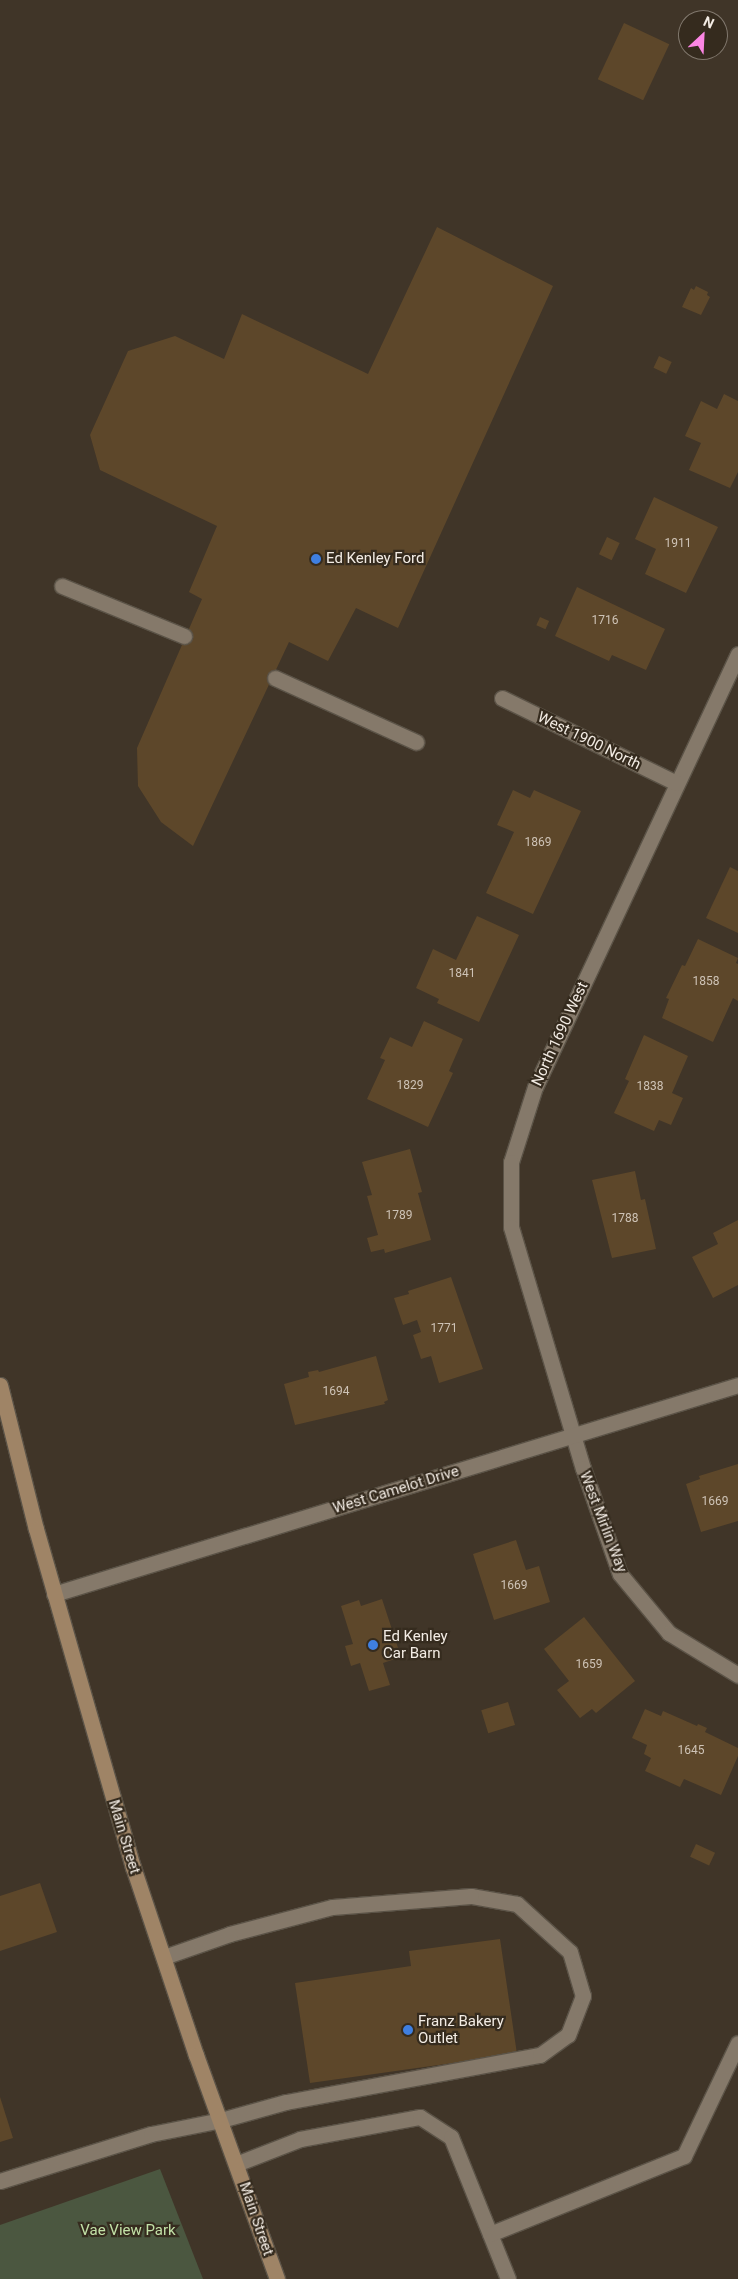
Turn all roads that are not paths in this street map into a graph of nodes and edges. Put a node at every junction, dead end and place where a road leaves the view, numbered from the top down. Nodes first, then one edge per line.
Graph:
1 (62, 586) dead end
2 (184, 636) dead end
3 (738, 654) edge
4 (275, 678) dead end
5 (502, 698) dead end
6 (416, 742) dead end
7 (676, 783) junction
8 (0, 1385) edge
9 (738, 1385) edge
10 (573, 1437) junction
11 (54, 1594) junction
12 (738, 1675) edge
13 (164, 1957) junction
14 (738, 2043) edge
15 (221, 2120) junction
16 (236, 2164) junction
17 (0, 2181) edge
18 (490, 2234) junction
19 (277, 2279) edge
20 (508, 2279) edge

1 - 2 street
3 - 7 street, North 1690 West
4 - 6 street
5 - 7 street, West 1900 North
7 - 10 street, North 1690 West
8 - 11 main road, Main Street
9 - 10 street, West Camelot Drive
10 - 11 street, West Camelot Drive
10 - 12 street, West Mirlin Way
11 - 13 main road, Main Street
13 - 15 main road, Main Street
13 - 15 street
14 - 18 street
15 - 16 main road, Main Street
15 - 17 street
16 - 18 street
16 - 19 main road, Main Street
18 - 20 street

